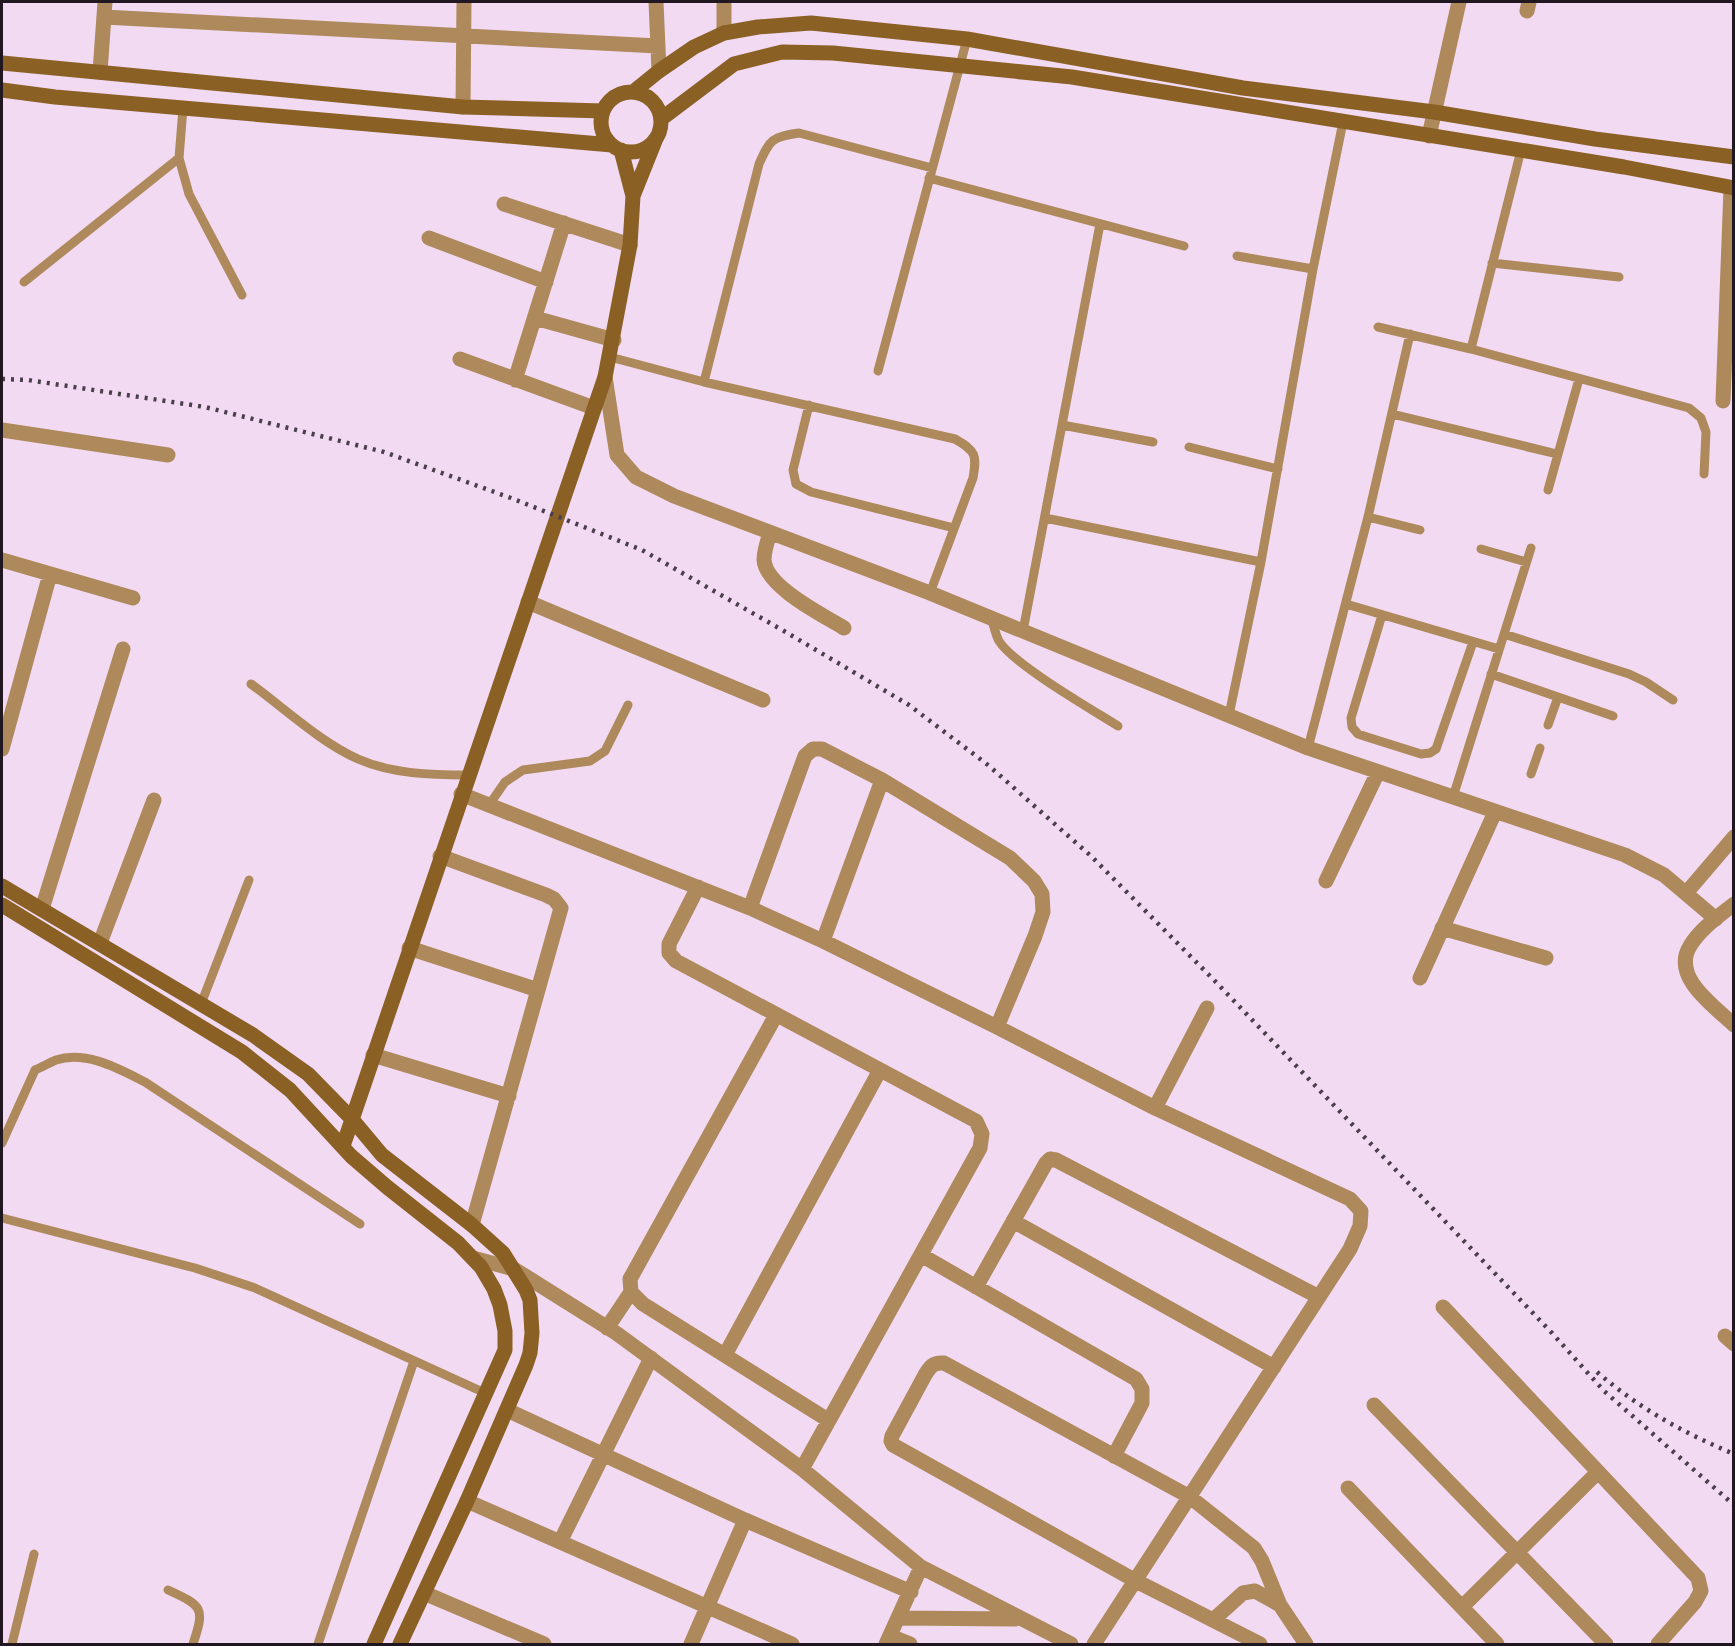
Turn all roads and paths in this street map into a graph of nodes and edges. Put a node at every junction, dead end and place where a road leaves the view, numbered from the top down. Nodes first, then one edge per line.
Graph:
1 (464, 2) edge
2 (656, 2) edge
3 (724, 2) edge
4 (1459, 2) edge
5 (105, 9) edge
6 (724, 33) junction
7 (463, 36) junction
8 (967, 39) junction
9 (658, 46) junction
10 (2, 63) edge
11 (960, 65) junction
12 (658, 71) junction
13 (100, 72) junction
14 (2, 90) edge
15 (633, 92) junction
16 (463, 107) junction
17 (183, 108) junction
18 (603, 111) junction
19 (1434, 111) junction
20 (661, 119) junction
21 (1343, 122) junction
22 (1429, 136) junction
23 (655, 141) junction
24 (616, 147) junction
25 (1521, 150) junction
26 (1734, 157) edge
27 (179, 158) junction
28 (932, 168) junction
29 (929, 178) junction
30 (1732, 188) edge
31 (633, 196) junction
32 (504, 204) dead end
33 (564, 223) junction
34 (1100, 224) junction
35 (429, 238) dead end
36 (630, 245) junction
37 (1184, 246) dead end
38 (1237, 256) dead end
39 (1492, 263) junction
40 (1313, 269) junction
41 (1619, 277) dead end
42 (24, 282) dead end
43 (546, 282) junction
44 (242, 295) dead end
45 (535, 318) junction
46 (1378, 327) dead end
47 (1410, 334) junction
48 (614, 340) junction
49 (1471, 349) junction
50 (610, 357) junction
51 (460, 359) dead end
52 (878, 371) dead end
53 (605, 377) junction
54 (1580, 379) junction
55 (515, 380) junction
56 (704, 382) junction
57 (1723, 400) dead end
58 (808, 405) junction
59 (594, 408) junction
60 (1392, 414) junction
61 (1062, 425) junction
62 (2, 430) edge
63 (1153, 442) dead end
64 (1189, 447) dead end
65 (1557, 454) junction
66 (168, 455) dead end
67 (1278, 469) junction
68 (1704, 474) dead end
69 (1548, 490) dead end
70 (1368, 517) junction
71 (1045, 518) junction
72 (954, 528) junction
73 (1420, 530) dead end
74 (770, 533) junction
75 (1531, 548) dead end
76 (1481, 549) dead end
77 (2, 560) edge
78 (1261, 562) junction
79 (1526, 562) junction
80 (50, 574) junction
81 (930, 593) junction
82 (133, 598) dead end
83 (528, 602) junction
84 (1346, 604) junction
85 (1382, 615) junction
86 (991, 618) junction
87 (844, 628) dead end
88 (1023, 631) junction
89 (1504, 634) junction
90 (1473, 642) junction
91 (123, 649) dead end
92 (1499, 650) junction
93 (1491, 674) junction
94 (251, 684) dead end
95 (1557, 697) junction
96 (763, 699) dead end
97 (1673, 700) dead end
98 (628, 705) dead end
99 (1229, 715) junction
100 (1613, 716) dead end
101 (1548, 725) dead end
102 (1118, 726) dead end
103 (1308, 748) junction
104 (1540, 748) dead end
105 (2, 749) edge
106 (1378, 772) junction
107 (1531, 774) dead end
108 (468, 775) junction
109 (882, 780) junction
110 (461, 794) junction
111 (1453, 797) junction
112 (154, 800) dead end
113 (489, 805) junction
114 (1495, 812) junction
115 (1734, 837) edge
116 (440, 856) junction
117 (249, 880) dead end
118 (1326, 881) dead end
119 (2, 886) edge
120 (698, 887) junction
121 (1687, 892) junction
122 (1734, 903) edge
123 (2, 905) edge
124 (750, 908) junction
125 (42, 909) junction
126 (1716, 919) junction
127 (1442, 928) junction
128 (823, 941) junction
129 (100, 943) junction
130 (409, 948) junction
131 (1546, 958) dead end
132 (1420, 978) dead end
133 (538, 990) junction
134 (201, 1004) junction
135 (1207, 1008) dead end
136 (776, 1015) junction
137 (1734, 1025) edge
138 (997, 1027) junction
139 (373, 1055) junction
140 (880, 1070) junction
141 (509, 1096) junction
142 (1155, 1108) junction
143 (351, 1118) junction
144 (2, 1143) edge
145 (343, 1146) junction
146 (2, 1218) edge
147 (1013, 1221) junction
148 (360, 1224) dead end
149 (472, 1225) junction
150 (921, 1255) junction
151 (473, 1258) junction
152 (514, 1269) junction
153 (976, 1287) junction
154 (632, 1292) junction
155 (1319, 1297) junction
156 (1443, 1307) dead end
157 (607, 1328) junction
158 (725, 1355) junction
159 (651, 1358) junction
160 (414, 1361) junction
161 (1274, 1367) junction
162 (485, 1393) junction
163 (1374, 1405) dead end
164 (507, 1410) junction
165 (828, 1420) junction
166 (603, 1454) junction
167 (1114, 1456) junction
168 (802, 1469) junction
169 (1598, 1472) junction
170 (1348, 1488) dead end
171 (1190, 1497) junction
172 (467, 1501) junction
173 (745, 1520) junction
174 (560, 1542) junction
175 (1517, 1553) junction
176 (34, 1554) dead end
177 (921, 1567) junction
178 (1136, 1581) junction
179 (168, 1590) dead end
180 (911, 1592) junction
181 (424, 1593) junction
182 (1280, 1605) junction
183 (708, 1607) junction
184 (1462, 1607) junction
185 (898, 1618) junction
186 (1020, 1619) junction
187 (1212, 1620) junction
188 (523, 1640) edge
189 (888, 1640) edge
190 (12, 1644) edge
191 (193, 1644) edge
192 (318, 1644) edge
193 (374, 1644) edge
194 (400, 1644) edge
195 (544, 1644) edge
196 (691, 1644) edge
197 (792, 1644) edge
198 (910, 1644) edge
199 (1071, 1644) edge
200 (1094, 1644) edge
201 (1260, 1644) edge
202 (1306, 1644) edge
203 (1497, 1644) edge
204 (1606, 1644) edge
205 (1658, 1644) edge

1 - 7 street
2 - 9 street
3 - 6 street
4 - 19 street
5 - 7 street
5 - 13 street
6 - 8 main road
6 - 12 main road
7 - 9 street
7 - 16 street
8 - 11 lane
8 - 19 main road
9 - 12 street
10 - 13 main road
11 - 20 main road
11 - 21 main road
11 - 28 lane
12 - 15 main road
13 - 16 main road
14 - 17 main road
15 - 18 main road
15 - 20 main road
16 - 18 main road
17 - 24 main road
17 - 27 lane
18 - 24 main road
19 - 22 street
19 - 26 main road
20 - 23 main road
21 - 22 main road
21 - 40 lane
22 - 25 main road
23 - 24 main road
23 - 31 main road
24 - 31 main road
25 - 30 main road
25 - 39 lane
27 - 42 lane
27 - 44 lane
28 - 29 lane
28 - 56 lane
29 - 34 lane
29 - 52 lane
30 - 57 street
31 - 36 main road
32 - 33 street
33 - 36 street
33 - 43 street
34 - 37 lane
34 - 61 lane
35 - 43 street
36 - 48 main road
38 - 40 lane
39 - 41 lane
39 - 49 lane
40 - 67 lane
43 - 45 street
45 - 48 street
45 - 55 street
46 - 47 lane
47 - 49 lane
47 - 60 lane
48 - 50 main road
49 - 54 lane
50 - 53 main road
50 - 56 lane
51 - 55 street
53 - 59 main road
53 - 74 street
54 - 65 lane
54 - 68 lane
55 - 59 street
56 - 58 lane
58 - 72 lane
58 - 72 lane
59 - 83 main road
60 - 65 lane
60 - 70 lane
61 - 63 lane
61 - 71 lane
62 - 66 street
64 - 67 lane
65 - 69 lane
67 - 78 lane
70 - 73 lane
70 - 84 lane
71 - 78 lane
71 - 88 lane
72 - 81 lane
74 - 81 street
74 - 87 street
75 - 79 lane
76 - 79 lane
77 - 80 street
78 - 99 lane
79 - 89 lane
80 - 82 street
80 - 105 street
81 - 86 street
83 - 96 street
83 - 108 main road
84 - 85 lane
84 - 103 lane
85 - 90 lane
85 - 90 lane
86 - 88 street
86 - 102 lane
88 - 99 street
89 - 92 lane
89 - 97 lane
90 - 92 lane
91 - 125 street
92 - 93 lane
93 - 95 lane
93 - 111 lane
94 - 108 lane
95 - 100 lane
95 - 101 lane
98 - 113 lane
99 - 103 street
103 - 106 street
104 - 107 lane
106 - 111 street
106 - 118 street
108 - 110 main road
109 - 124 street
109 - 128 street
109 - 138 street
110 - 113 street
110 - 116 main road
111 - 114 street
112 - 129 street
113 - 120 street
114 - 121 street
114 - 127 street
115 - 121 street
116 - 130 main road
116 - 133 street
117 - 134 lane
119 - 125 main road
120 - 124 street
120 - 136 street
121 - 126 street
122 - 126 street
123 - 145 main road
124 - 128 street
125 - 129 main road
126 - 137 street
127 - 131 street
127 - 132 street
128 - 138 street
129 - 134 main road
130 - 133 street
130 - 139 main road
133 - 141 street
134 - 143 main road
135 - 142 street
136 - 140 street
136 - 154 street
138 - 142 street
139 - 141 street
139 - 143 main road
140 - 150 street
140 - 158 street
141 - 149 street
142 - 155 street
143 - 145 main road
143 - 149 main road
144 - 148 lane
145 - 151 main road
146 - 160 lane
147 - 153 street
147 - 155 street
147 - 161 street
149 - 152 main road
150 - 153 street
150 - 165 street
151 - 152 street
151 - 162 main road
152 - 157 street
152 - 164 main road
153 - 167 street
154 - 157 street
154 - 158 street
155 - 161 street
156 - 169 street
157 - 159 street
158 - 165 street
159 - 166 street
159 - 168 street
160 - 162 lane
160 - 192 lane
161 - 171 street
162 - 193 main road
163 - 175 street
164 - 166 street
164 - 172 main road
165 - 168 street
166 - 173 street
166 - 174 street
167 - 171 street
167 - 178 street
168 - 177 street
169 - 175 street
169 - 205 street
170 - 184 street
171 - 178 street
171 - 182 street
172 - 174 street
172 - 181 main road
173 - 180 street
173 - 183 street
174 - 183 street
175 - 184 street
175 - 204 street
176 - 190 lane
177 - 180 street
177 - 186 street
178 - 187 street
178 - 200 street
179 - 191 lane
180 - 185 street
181 - 188 street
181 - 194 main road
182 - 187 street
182 - 202 street
183 - 196 street
183 - 197 street
184 - 203 street
185 - 186 street
185 - 189 street
186 - 199 street
187 - 201 street
188 - 195 street
189 - 198 street

